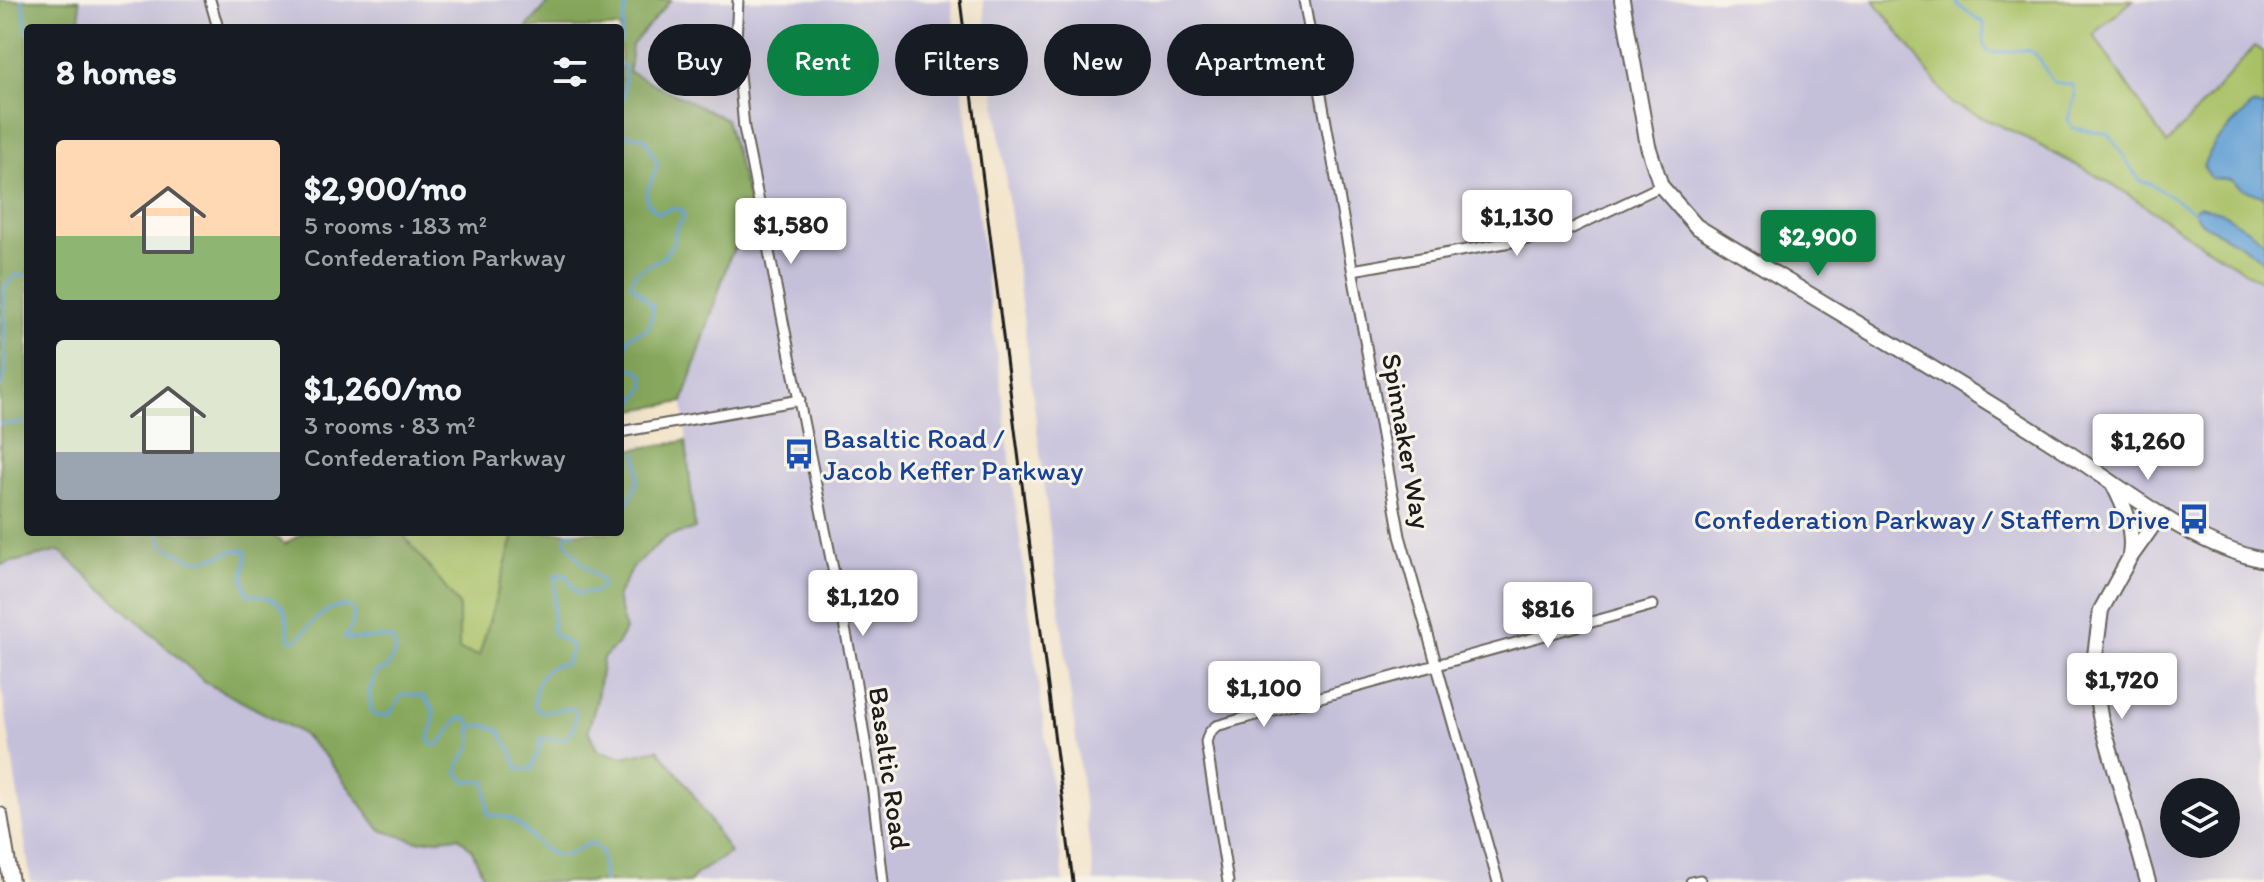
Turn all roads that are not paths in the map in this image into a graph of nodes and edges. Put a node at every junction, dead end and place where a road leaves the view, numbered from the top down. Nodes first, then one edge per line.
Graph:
1 (210, 0) edge
2 (738, 0) edge
3 (1304, 0) edge
4 (1622, 0) edge
5 (217, 24) edge
6 (1661, 186) junction
7 (1353, 270) junction
8 (800, 400) junction
9 (624, 431) edge
10 (2113, 483) junction
11 (2161, 514) junction
12 (2129, 559) junction
13 (2264, 560) edge
14 (1653, 605) dead end
15 (1435, 663) junction
16 (0, 815) edge
17 (11, 882) edge
18 (883, 882) edge
19 (1228, 882) edge
20 (1498, 882) edge
21 (2148, 882) edge

1 - 5 street
2 - 8 street, Basaltic Road
3 - 7 street, Spinnaker Way
4 - 6 street
6 - 7 street
6 - 10 street
7 - 15 street, Spinnaker Way
8 - 9 street
8 - 18 street, Basaltic Road
10 - 11 street
10 - 12 street
11 - 12 street
11 - 13 street
12 - 21 street
14 - 15 street
15 - 19 street
15 - 20 street, Spinnaker Way
16 - 17 street

